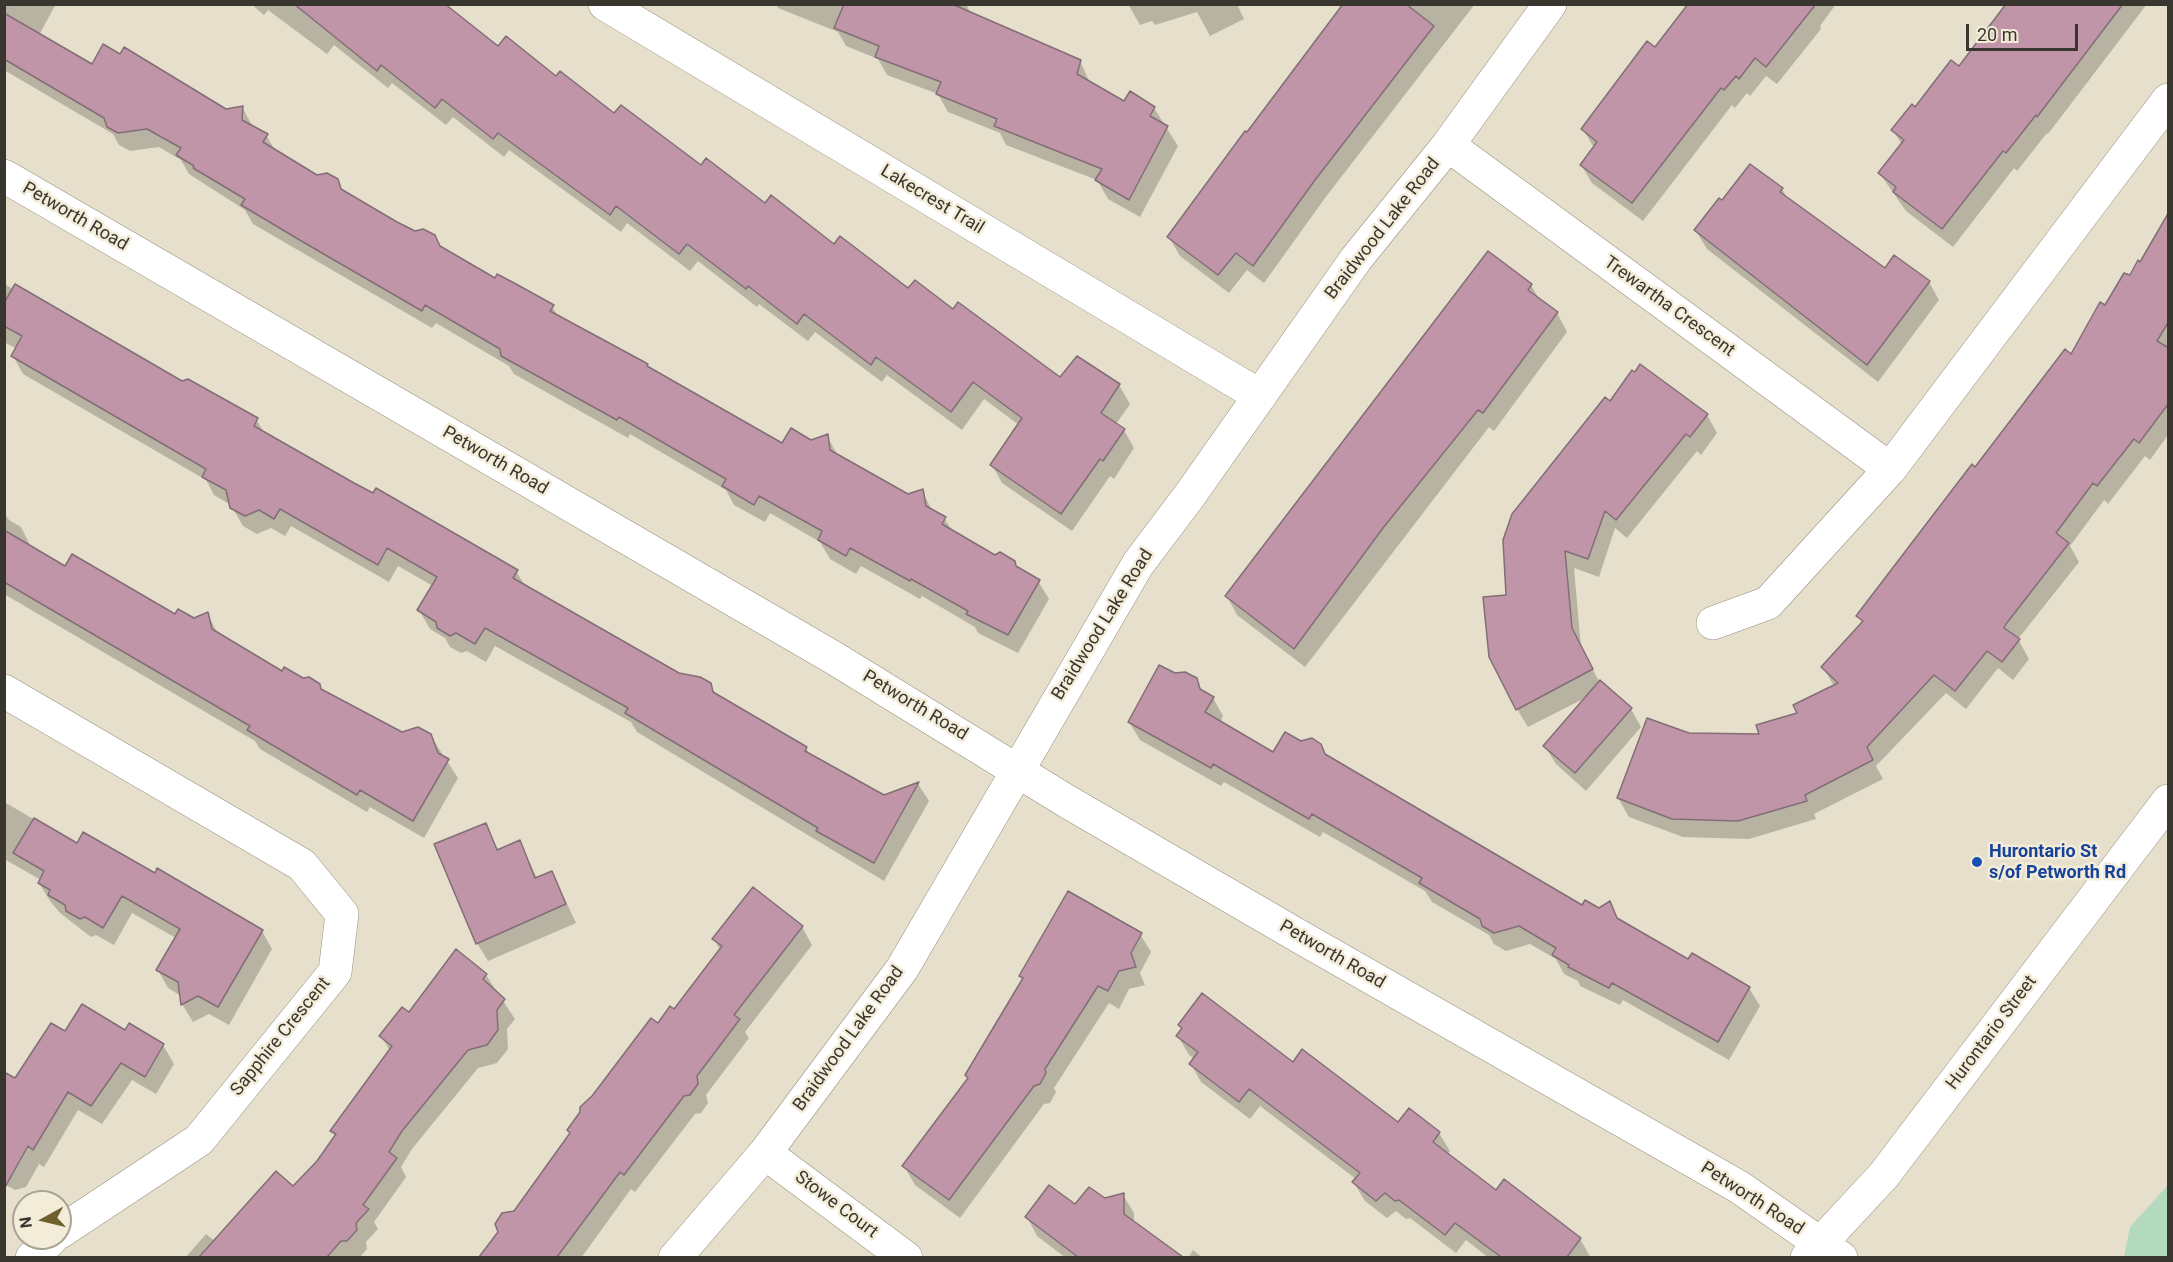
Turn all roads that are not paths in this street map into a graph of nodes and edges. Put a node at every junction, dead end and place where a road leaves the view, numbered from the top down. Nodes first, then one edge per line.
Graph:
1 (605, 4) edge
2 (1550, 4) edge
3 (2169, 100) edge
4 (1448, 145) junction
5 (4, 176) edge
6 (1260, 396) junction
7 (1890, 469) junction
8 (1713, 623) dead end
9 (4, 691) edge
10 (1017, 769) junction
11 (2169, 801) edge
12 (765, 1153) junction
13 (72, 1224) edge
14 (1823, 1253) edge
15 (675, 1257) edge
16 (906, 1257) edge

1 - 6 street, Lakecrest Trail
2 - 4 street, Braidwood Lake Road
3 - 7 street
4 - 6 street, Braidwood Lake Road
4 - 7 street, Trewartha Crescent
5 - 10 street, Petworth Road
6 - 10 street, Braidwood Lake Road
7 - 8 street
9 - 13 street, Sapphire Crescent
10 - 12 street, Braidwood Lake Road
10 - 14 street, Petworth Road
11 - 14 street, Hurontario Street
12 - 15 street, Braidwood Lake Road
12 - 16 street, Stowe Court

